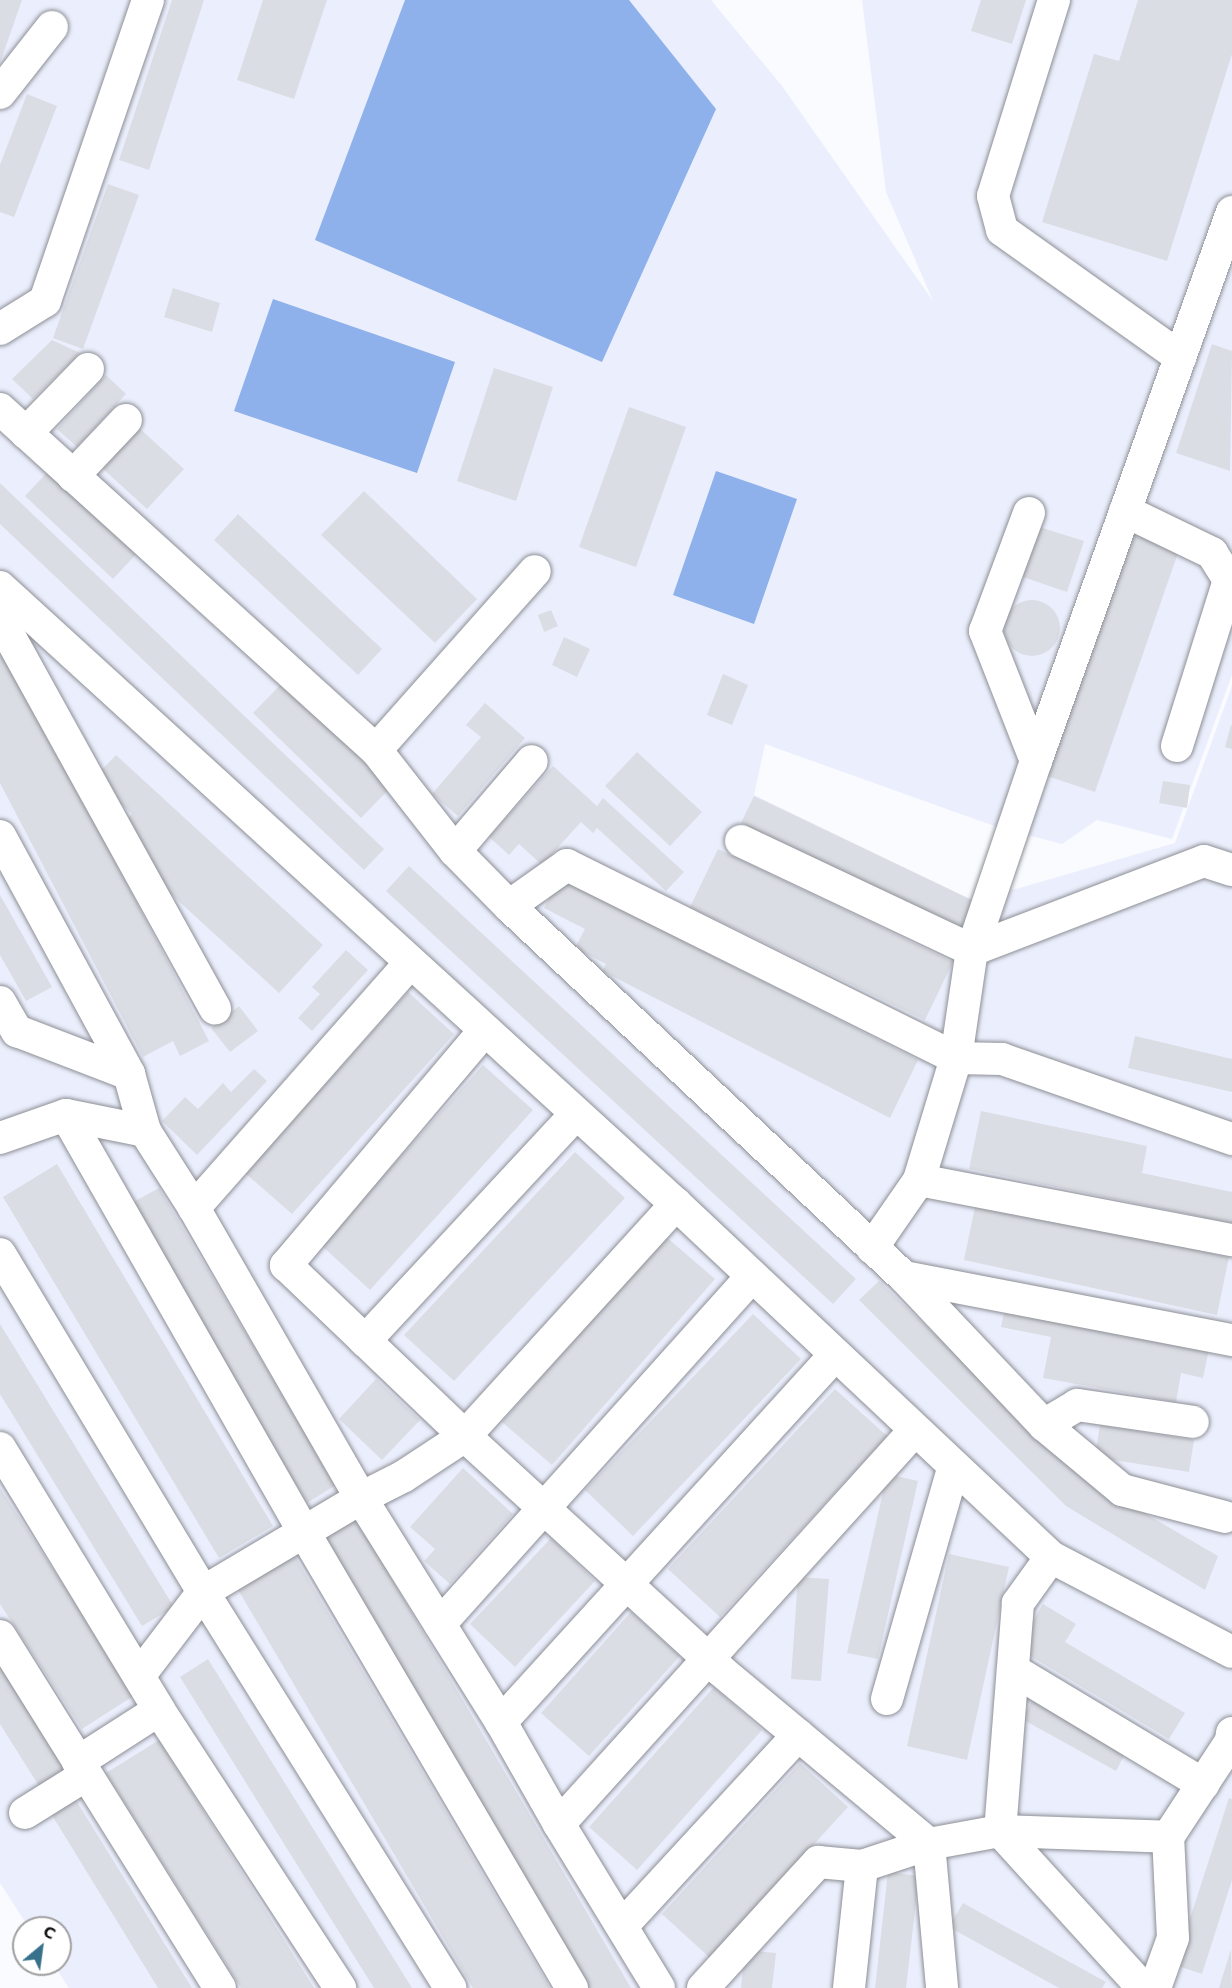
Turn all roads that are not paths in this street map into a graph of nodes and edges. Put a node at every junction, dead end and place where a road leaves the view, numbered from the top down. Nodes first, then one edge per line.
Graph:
1 (148, 0) edge
2 (1054, 0) edge
3 (52, 27) dead end
4 (0, 93) edge
5 (1232, 212) edge
6 (0, 329) edge
7 (1179, 357) junction
8 (88, 369) dead end
9 (0, 410) edge
10 (126, 420) dead end
11 (26, 433) junction
12 (74, 476) junction
13 (1125, 511) junction
14 (1029, 513) dead end
15 (535, 571) dead end
16 (0, 587) edge
17 (0, 619) edge
18 (1177, 746) dead end
19 (376, 750) junction
20 (532, 761) dead end
21 (1036, 761) junction
22 (0, 836) edge
23 (741, 841) dead end
24 (454, 852) junction
25 (1232, 870) edge
26 (509, 906) junction
27 (972, 950) junction
28 (410, 963) junction
29 (0, 1002) edge
30 (214, 1009) dead end
31 (484, 1031) junction
32 (956, 1058) junction
33 (129, 1074) junction
34 (576, 1114) junction
35 (66, 1115) junction
36 (145, 1131) junction
37 (0, 1138) edge
38 (1232, 1139) edge
39 (919, 1180) junction
40 (676, 1204) junction
41 (194, 1208) junction
42 (1232, 1240) edge
43 (872, 1248) junction
44 (0, 1254) edge
45 (752, 1276) junction
46 (904, 1277) junction
47 (1232, 1340) edge
48 (365, 1341) junction
49 (836, 1355) junction
50 (1194, 1422) dead end
51 (1044, 1425) junction
52 (915, 1430) junction
53 (465, 1436) junction
54 (0, 1448) edge
55 (954, 1466) junction
56 (361, 1498) junction
57 (545, 1510) junction
58 (1230, 1518) edge
59 (304, 1532) junction
60 (1051, 1557) junction
61 (626, 1584) junction
62 (203, 1592) junction
63 (440, 1624) junction
64 (0, 1636) edge
65 (1232, 1652) edge
66 (708, 1659) junction
67 (1013, 1670) junction
68 (139, 1676) junction
69 (887, 1699) dead end
70 (159, 1710) junction
71 (501, 1722) junction
72 (1232, 1733) edge
73 (798, 1735) junction
74 (82, 1768) junction
75 (1203, 1784) junction
76 (25, 1814) dead end
77 (559, 1824) junction
78 (1000, 1832) junction
79 (1168, 1837) junction
80 (929, 1844) junction
81 (862, 1866) junction
82 (622, 1926) junction
83 (945, 1987) edge
84 (220, 1988) edge
85 (340, 1988) edge
86 (450, 1988) edge
87 (572, 1988) edge
88 (659, 1988) edge
89 (703, 1988) edge
90 (849, 1988) edge
91 (1143, 1988) edge
92 (1155, 1988) edge

1 - 6 lane
2 - 7 lane
3 - 4 lane
5 - 7 lane
7 - 13 lane
8 - 11 lane
9 - 11 lane
10 - 12 lane
11 - 12 lane
12 - 19 lane
13 - 18 lane
13 - 21 lane
14 - 21 lane
15 - 19 lane
16 - 28 lane
17 - 30 lane
19 - 24 lane
20 - 24 lane
21 - 27 lane
22 - 33 lane
23 - 27 lane
24 - 26 lane
25 - 27 lane
26 - 32 lane
26 - 43 lane
27 - 32 lane
28 - 31 lane
28 - 41 lane
29 - 33 lane
31 - 34 lane
31 - 48 lane
32 - 38 lane
32 - 39 lane
33 - 36 lane
34 - 40 lane
34 - 48 lane
35 - 36 lane
35 - 37 lane
35 - 59 lane
36 - 41 lane
39 - 42 lane
39 - 43 lane
40 - 45 lane
40 - 53 lane
41 - 56 lane
43 - 46 lane
44 - 62 lane
45 - 49 lane
45 - 57 lane
46 - 47 lane
46 - 51 lane
48 - 53 lane
49 - 52 lane
49 - 61 lane
50 - 51 lane
51 - 58 lane
52 - 55 lane
52 - 66 lane
53 - 56 lane
53 - 57 lane
54 - 68 lane
55 - 60 lane
55 - 69 lane
56 - 59 lane
56 - 63 lane
57 - 61 lane
57 - 63 lane
59 - 62 lane
59 - 87 lane
60 - 65 lane
60 - 67 lane
61 - 66 lane
61 - 71 lane
62 - 68 lane
62 - 86 lane
63 - 71 lane
64 - 74 lane
66 - 73 lane
66 - 77 lane
67 - 75 lane
67 - 78 lane
68 - 70 lane
70 - 74 lane
70 - 85 lane
71 - 77 lane
72 - 75 lane
73 - 80 lane
73 - 82 lane
74 - 76 lane
74 - 84 lane
75 - 79 lane
77 - 82 lane
78 - 79 lane
78 - 80 lane
78 - 91 lane
79 - 92 lane
80 - 81 lane
80 - 83 lane
81 - 89 lane
81 - 90 lane
82 - 88 lane

